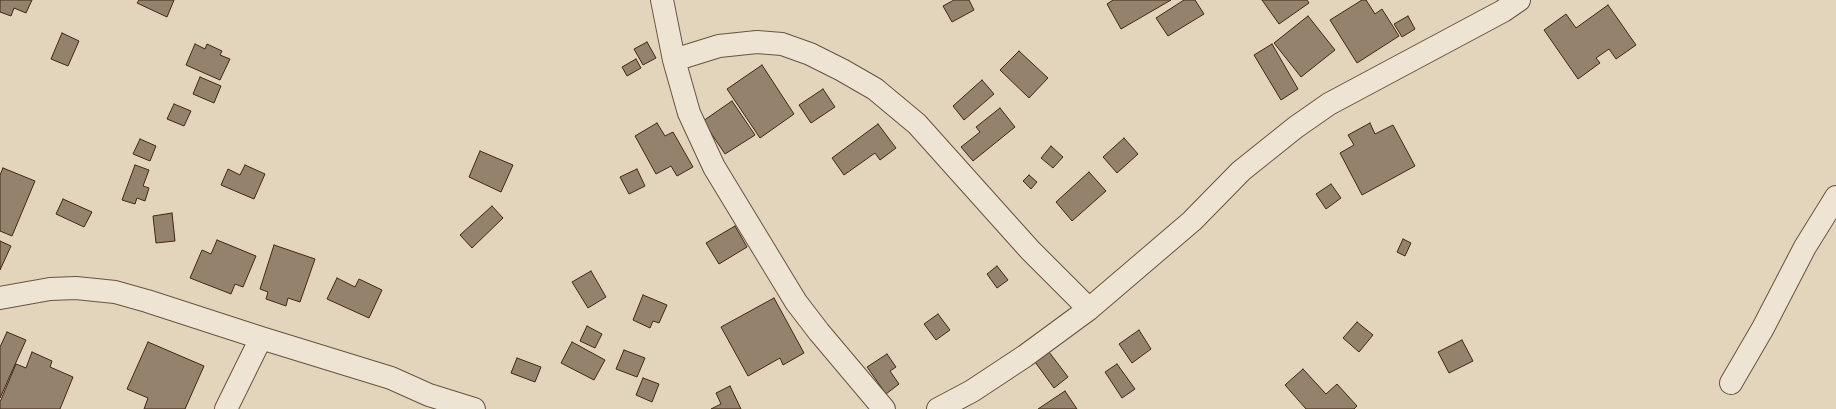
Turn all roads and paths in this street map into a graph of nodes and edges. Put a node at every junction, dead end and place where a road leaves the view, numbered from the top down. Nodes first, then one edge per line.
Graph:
1 (662, 0) edge
2 (1519, 0) edge
3 (674, 60) junction
4 (1836, 197) edge
5 (0, 298) edge
6 (1089, 309) junction
7 (261, 338) junction
8 (1732, 383) dead end
9 (226, 409) edge
10 (474, 409) edge
11 (884, 409) edge
12 (938, 409) edge

1 - 3 street
2 - 6 street
3 - 6 street
3 - 11 street
4 - 8 street
5 - 7 street
6 - 12 street
7 - 9 street
7 - 10 street

